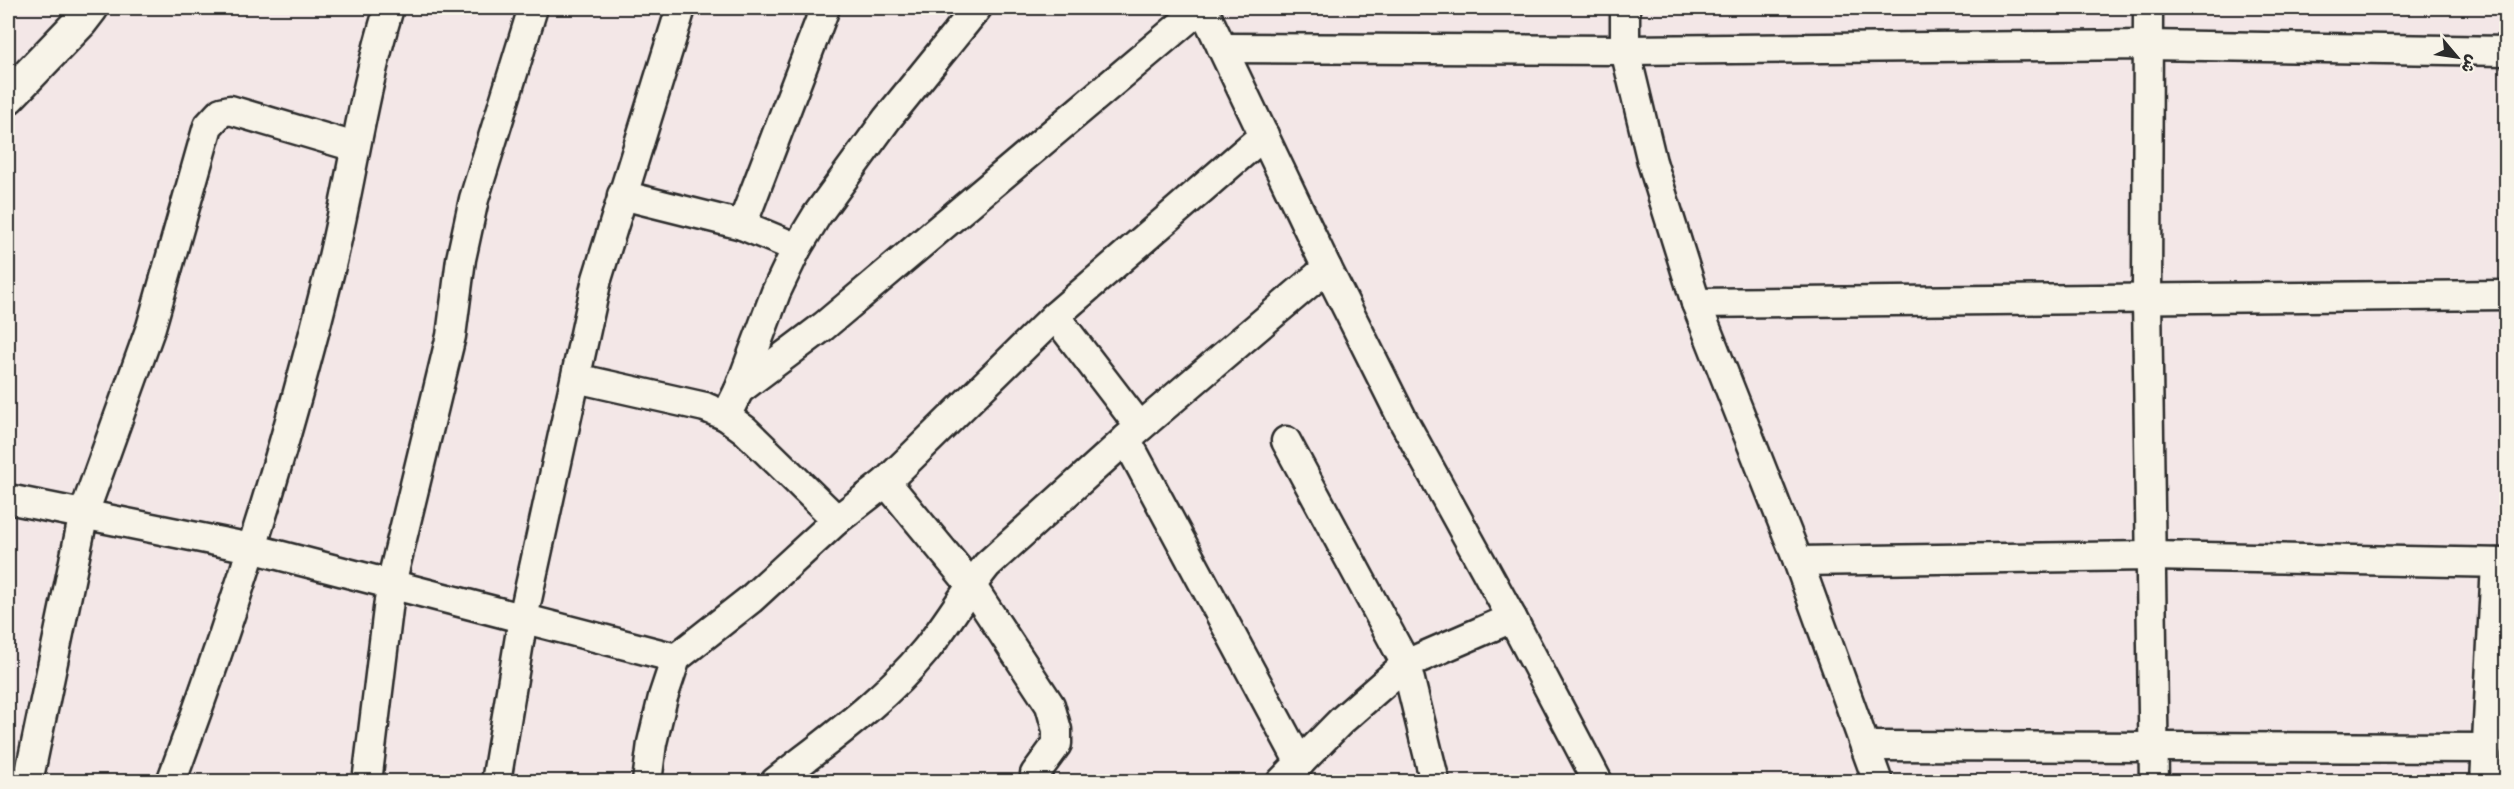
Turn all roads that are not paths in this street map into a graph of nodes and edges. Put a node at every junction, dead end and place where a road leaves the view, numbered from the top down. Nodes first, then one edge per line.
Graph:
1 (91, 8) edge
2 (389, 8) edge
3 (532, 8) edge
4 (681, 8) edge
5 (825, 8) edge
6 (977, 8) edge
7 (1202, 8) edge
8 (1625, 8) edge
9 (2148, 8) edge
10 (2147, 45) junction
11 (1222, 48) junction
12 (1625, 50) junction
13 (2506, 51) edge
14 (8, 97) edge
15 (1264, 135) junction
16 (355, 147) junction
17 (622, 195) junction
18 (742, 225) junction
19 (797, 248) junction
20 (1327, 268) junction
21 (2506, 295) edge
22 (2147, 299) junction
23 (1696, 303) junction
24 (1055, 316) junction
25 (576, 378) junction
26 (739, 390) junction
27 (726, 416) junction
28 (1133, 433) junction
29 (1286, 441) dead end
30 (886, 482) junction
31 (8, 499) edge
32 (84, 513) junction
33 (837, 520) junction
34 (251, 548) junction
35 (2150, 556) junction
36 (1798, 561) junction
37 (2501, 563) edge
38 (391, 584) junction
39 (971, 585) junction
40 (523, 618) junction
41 (1512, 618) junction
42 (676, 658) junction
43 (1406, 664) junction
44 (1866, 746) junction
45 (2153, 746) junction
46 (2487, 748) junction
47 (1290, 772) edge
48 (1033, 779) edge
49 (27, 782) edge
50 (171, 782) edge
51 (367, 782) edge
52 (496, 782) edge
53 (647, 782) edge
54 (775, 782) edge
55 (1435, 782) edge
56 (1598, 782) edge
57 (1878, 782) edge
58 (2154, 782) edge
59 (2485, 782) edge

1 - 14 street
2 - 16 street
3 - 38 street
4 - 17 street
5 - 18 street
6 - 19 street
7 - 11 street
7 - 26 street
8 - 12 street
9 - 10 street
10 - 12 street
10 - 13 street
10 - 22 street
11 - 12 street
11 - 15 street
12 - 23 street
15 - 20 street
15 - 24 street
16 - 32 street
16 - 34 street
17 - 18 street
17 - 25 street
18 - 19 street
19 - 26 street
20 - 28 street
20 - 41 street
21 - 22 street
22 - 23 street
22 - 35 street
23 - 36 street
24 - 28 street
24 - 30 street
25 - 27 street
25 - 40 street
26 - 27 street
27 - 33 street
28 - 39 street
28 - 47 street
29 - 43 street
30 - 33 street
30 - 39 street
31 - 32 street
32 - 34 street
32 - 49 street
33 - 42 street
34 - 38 street
34 - 50 street
35 - 36 street
35 - 37 street
35 - 45 street
36 - 44 street
37 - 46 street
38 - 40 street
38 - 51 street
39 - 48 street
39 - 54 street
40 - 42 street
40 - 52 street
41 - 43 street
41 - 56 street
42 - 53 street
43 - 47 street
43 - 55 street
44 - 45 street
44 - 57 street
45 - 46 street
45 - 58 street
46 - 59 street

